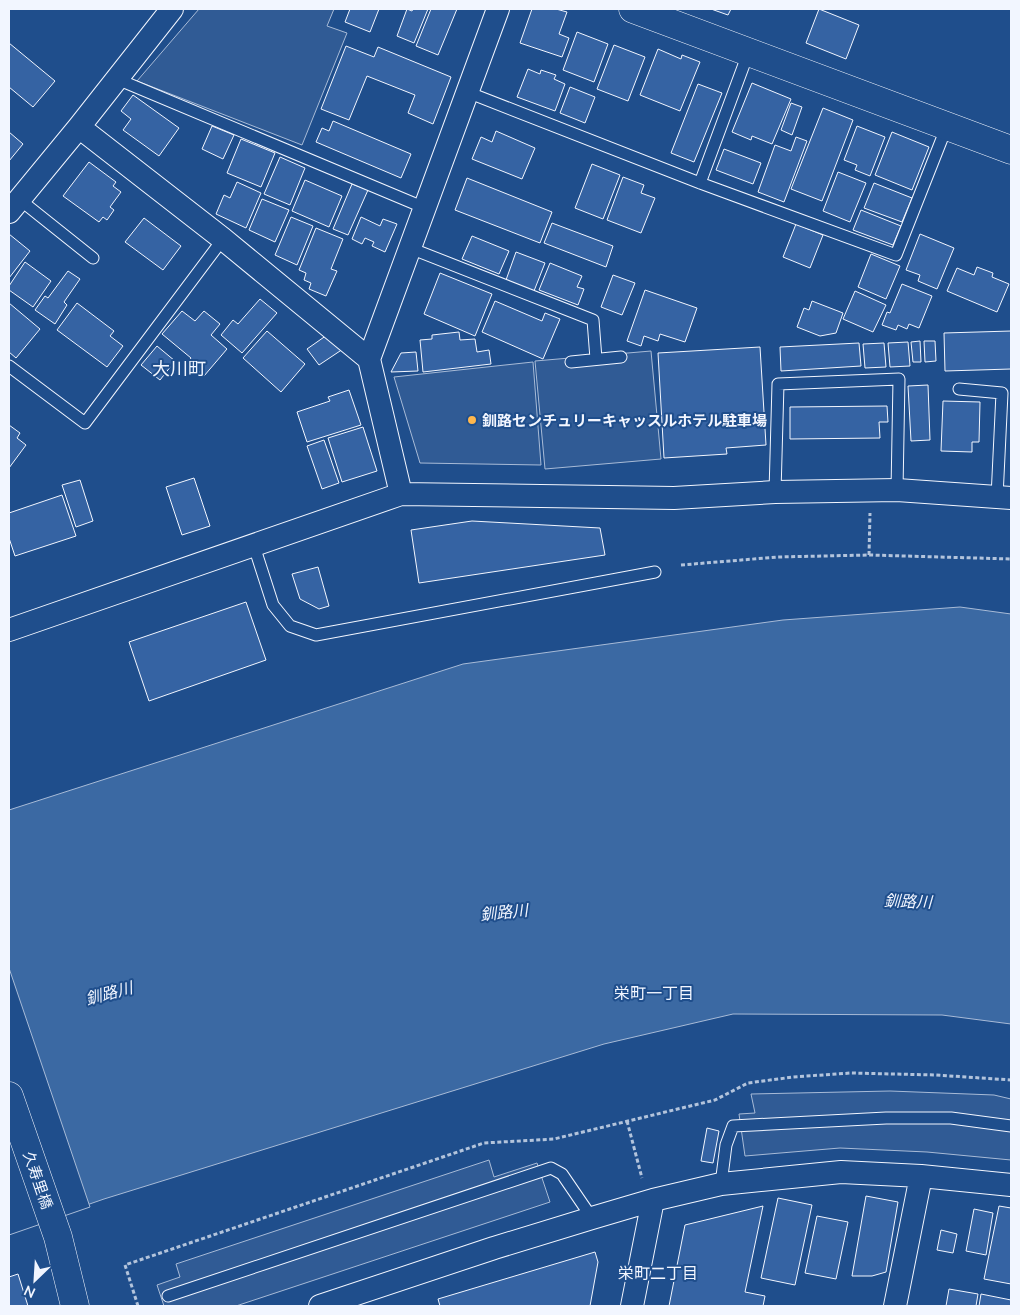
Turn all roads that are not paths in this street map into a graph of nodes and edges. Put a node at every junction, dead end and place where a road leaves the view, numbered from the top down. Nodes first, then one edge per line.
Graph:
1 (172, 9) edge
2 (498, 9) edge
3 (634, 9) edge
4 (749, 51) junction
5 (117, 79) junction
6 (467, 92) junction
7 (947, 126) junction
8 (79, 127) junction
9 (1011, 150) edge
10 (700, 183) junction
11 (14, 206) edge
12 (424, 208) junction
13 (223, 239) junction
14 (410, 248) junction
15 (93, 258) dead end
16 (621, 357) dead end
17 (369, 359) junction
18 (596, 359) junction
19 (571, 362) dead end
20 (9, 366) edge
21 (959, 389) dead end
22 (897, 490) junction
23 (776, 492) junction
24 (401, 494) junction
25 (1004, 498) edge
26 (254, 546) junction
27 (655, 572) dead end
28 (9, 630) edge
29 (9, 1096) edge
30 (1011, 1126) edge
31 (921, 1176) junction
32 (721, 1184) junction
33 (1011, 1185) edge
34 (648, 1192) junction
35 (592, 1218) junction
36 (168, 1296) dead end
37 (373, 1297) edge
38 (75, 1306) edge
39 (320, 1306) edge
40 (632, 1306) edge
41 (896, 1306) edge

1 - 5 street
2 - 6 street
3 - 4 street
4 - 7 street
4 - 10 lane
5 - 8 street
5 - 12 lane
6 - 10 lane
6 - 12 street
7 - 9 street
7 - 10 lane
8 - 11 street
8 - 13 street
11 - 15 lane
12 - 14 street
13 - 17 street
13 - 20 lane
14 - 17 street
14 - 18 lane
16 - 18 lane
17 - 24 street
18 - 19 lane
21 - 25 lane
22 - 23 street
22 - 23 lane
22 - 25 street
23 - 24 street
24 - 26 street
26 - 27 lane
26 - 28 street
29 - 38 street, 久寿里橋
30 - 32 lane
31 - 32 street
31 - 33 street
31 - 41 street
32 - 34 street
34 - 35 street
34 - 40 street
35 - 36 lane
35 - 37 street
37 - 39 street

